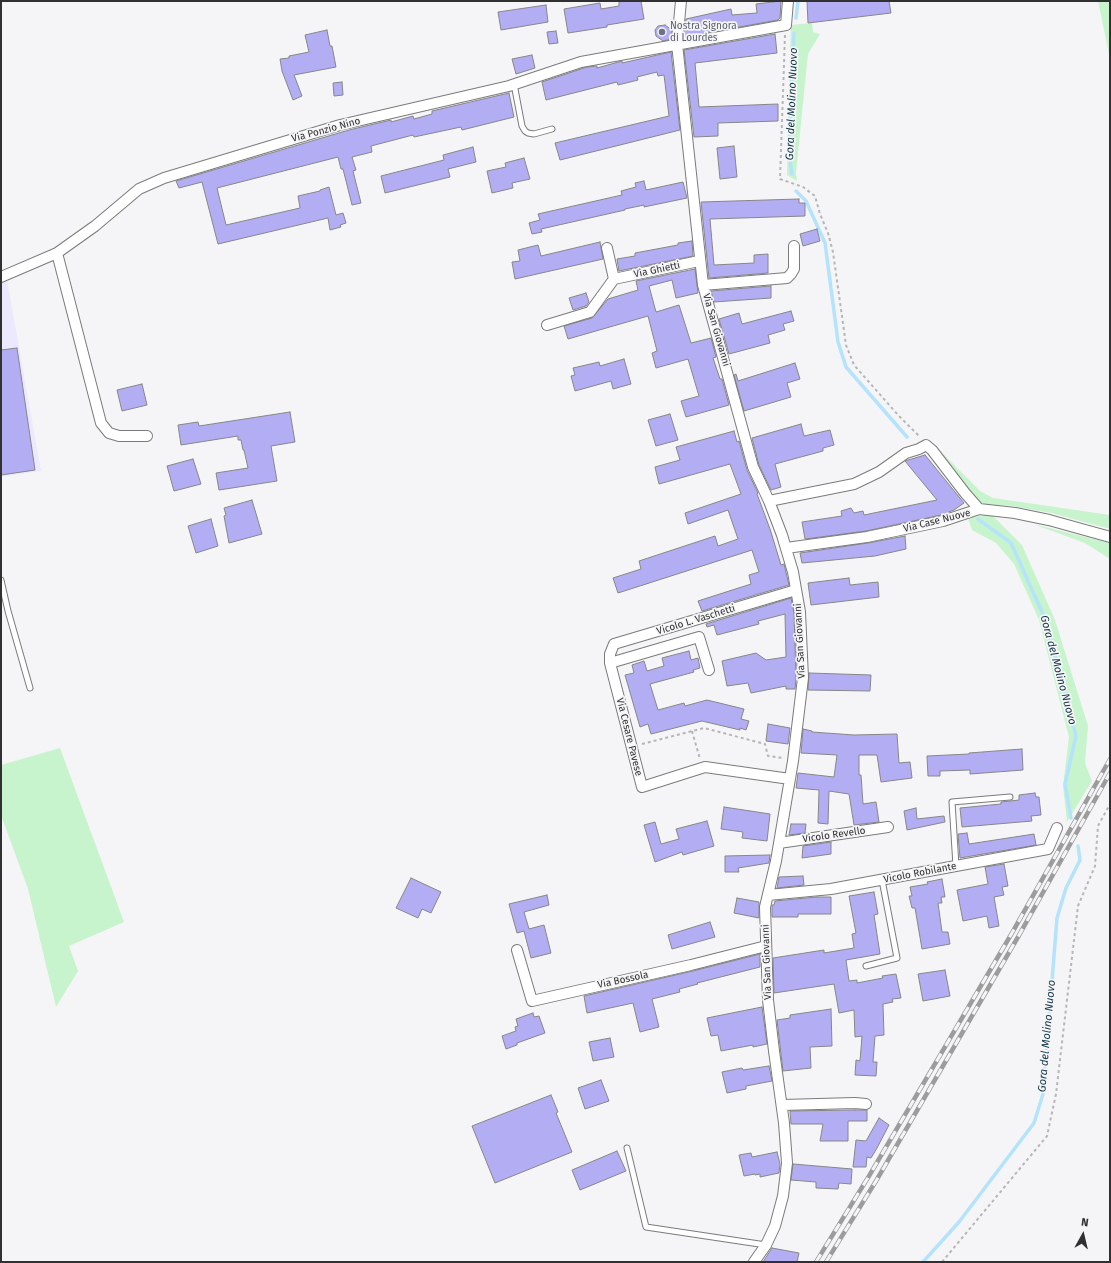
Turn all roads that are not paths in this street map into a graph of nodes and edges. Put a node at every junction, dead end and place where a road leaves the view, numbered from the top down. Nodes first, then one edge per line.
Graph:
1 (680, 1) edge
2 (788, 1) edge
3 (676, 44) junction
4 (514, 84) junction
5 (552, 129) dead end
6 (794, 246) dead end
7 (607, 248) dead end
8 (57, 253) junction
9 (699, 261) junction
10 (1, 277) edge
11 (614, 279) junction
12 (703, 285) junction
13 (547, 325) dead end
14 (147, 436) dead end
15 (769, 501) junction
16 (980, 509) junction
17 (1110, 537) edge
18 (786, 548) junction
19 (1, 580) edge
20 (796, 590) junction
21 (610, 663) junction
22 (709, 670) dead end
23 (30, 688) dead end
24 (790, 779) junction
25 (1010, 797) dead end
26 (888, 827) dead end
27 (1057, 828) dead end
28 (779, 843) junction
29 (956, 866) junction
30 (882, 880) junction
31 (768, 895) junction
32 (766, 946) junction
33 (517, 950) dead end
34 (866, 966) dead end
35 (866, 1104) dead end
36 (782, 1105) junction
37 (627, 1148) dead end
38 (766, 1245) junction
39 (754, 1262) edge

1 - 3 street, Via San Giovanni
2 - 3 street, Via Ponzio Nino
3 - 4 street, Via Ponzio Nino
3 - 9 street, Via San Giovanni
4 - 5 lane
4 - 8 street, Via Ponzio Nino
6 - 12 street
7 - 11 street
8 - 10 street, Via Ponzio Nino
8 - 14 street
9 - 11 street, Via Ghietti
9 - 12 street, Via San Giovanni
11 - 13 street
12 - 15 street, Via San Giovanni
15 - 16 street
15 - 18 street, Via San Giovanni
16 - 17 street, Via Case Nuove
16 - 18 street, Via Case Nuove
18 - 20 street, Via San Giovanni
19 - 23 lane
20 - 21 street, Vicolo L. Vaschetti
20 - 24 street, Via San Giovanni
21 - 22 street
21 - 24 street, Via Cesare Pavese
24 - 28 street, Via San Giovanni
25 - 29 lane
26 - 28 street, Vicolo Revello
27 - 29 street, Vicolo Robilante
28 - 31 street, Via San Giovanni
29 - 30 street, Vicolo Robilante
30 - 31 street, Vicolo Robilante
30 - 34 lane
31 - 32 street, Via San Giovanni
32 - 33 street, Via Bossola
32 - 36 street, Via San Giovanni
35 - 36 street
36 - 38 street, Via San Giovanni
37 - 38 lane
38 - 39 street, Via San Giovanni

